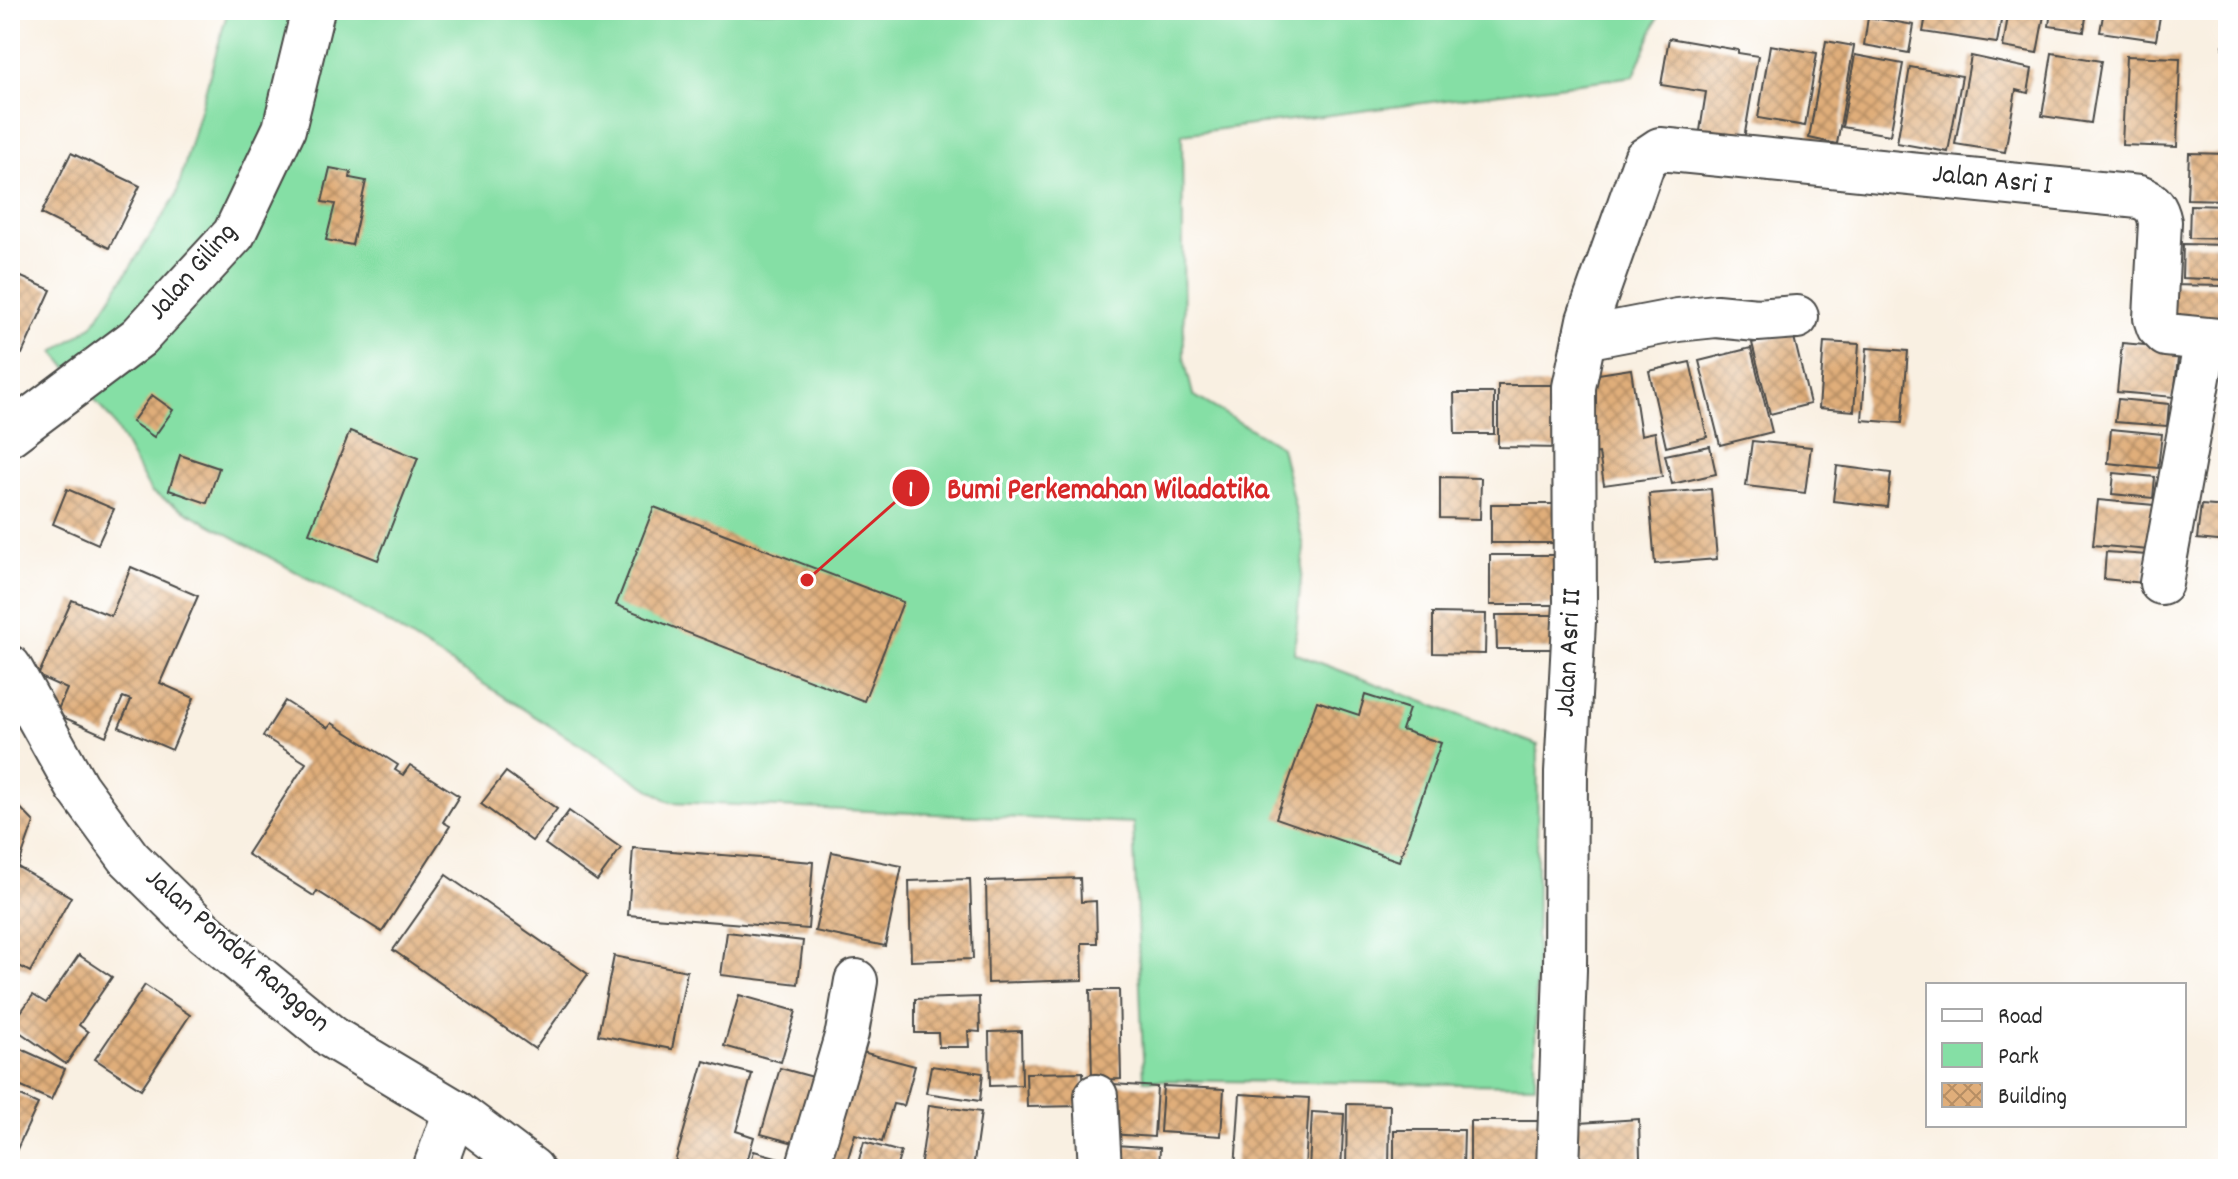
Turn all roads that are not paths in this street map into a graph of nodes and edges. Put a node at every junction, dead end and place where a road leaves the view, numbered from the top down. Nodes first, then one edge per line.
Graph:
1 (313, 10) edge
2 (1653, 151) joint
3 (1797, 317) dead end
4 (1584, 338) junction
5 (2217, 340) edge
6 (10, 434) edge
7 (2161, 583) dead end
8 (10, 667) edge
9 (856, 981) dead end
10 (1096, 1096) dead end
11 (455, 1111) junction
12 (434, 1169) edge
13 (532, 1169) edge
14 (807, 1169) edge
15 (1100, 1169) edge
16 (1558, 1169) edge

1 - 6 street, Jalan Giling
2 - 4 street, Jalan Asri II
2 - 5 street, Jalan Asri I
3 - 4 street
4 - 16 street, Jalan Asri II
5 - 7 street, Jalan Asri I
8 - 11 street, Jalan Pondok Ranggon
9 - 14 street
10 - 15 street
11 - 12 street
11 - 13 street, Jalan Pondok Ranggon

